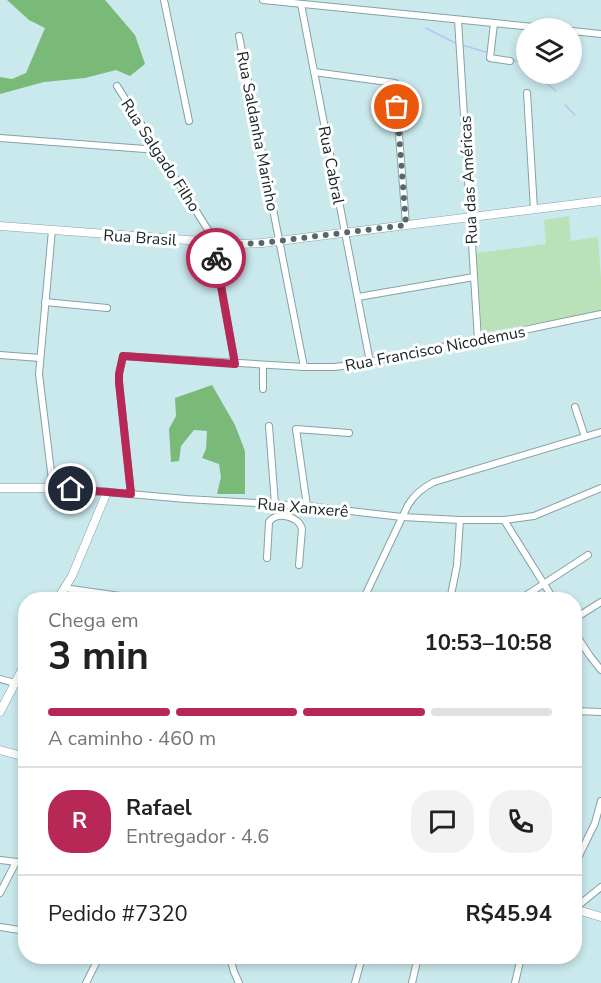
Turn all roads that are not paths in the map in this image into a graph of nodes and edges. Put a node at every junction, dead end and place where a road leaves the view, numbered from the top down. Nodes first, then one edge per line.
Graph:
1 (164, 0) edge
2 (262, 0) edge
3 (301, 4) junction
4 (458, 20) junction
5 (494, 23) junction
6 (516, 25) edge
7 (582, 32) edge
8 (601, 34) edge
9 (239, 36) dead end
10 (510, 62) dead end
11 (314, 72) junction
12 (117, 86) dead end
13 (527, 93) dead end
14 (189, 121) dead end
15 (0, 138) edge
16 (158, 150) junction
17 (601, 201) edge
18 (534, 209) junction
19 (470, 217) junction
20 (406, 225) junction
21 (0, 226) edge
22 (52, 230) junction
23 (345, 233) junction
24 (279, 241) junction
25 (213, 242) junction
26 (474, 277) junction
27 (358, 297) junction
28 (45, 302) junction
29 (107, 309) dead end
30 (601, 314) edge
31 (478, 340) junction
32 (0, 356) edge
33 (40, 358) junction
34 (370, 362) junction
35 (235, 364) junction
36 (263, 365) junction
37 (304, 367) junction
38 (263, 389) dead end
39 (575, 407) dead end
40 (268, 426) dead end
41 (601, 432) edge
42 (349, 434) dead end
43 (585, 437) junction
44 (0, 488) edge
45 (53, 488) junction
46 (601, 488) edge
47 (107, 492) junction
48 (131, 494) junction
49 (275, 504) junction
50 (291, 505) junction
51 (307, 506) junction
52 (291, 517) junction
53 (402, 517) junction
54 (460, 520) junction
55 (504, 520) junction
56 (588, 555) dead end
57 (267, 558) dead end
58 (299, 565) dead end
59 (544, 584) junction
60 (64, 588) junction
61 (62, 592) edge
62 (89, 592) edge
63 (367, 592) edge
64 (452, 592) edge
65 (532, 592) edge
66 (549, 592) edge
67 (601, 602) edge
68 (582, 614) edge
69 (582, 644) edge
70 (601, 670) edge
71 (18, 677) edge
72 (0, 679) edge
73 (15, 683) junction
74 (18, 684) edge
75 (582, 711) edge
76 (0, 712) edge
77 (601, 712) edge
78 (0, 750) edge
79 (18, 755) edge
80 (601, 801) edge
81 (582, 850) edge
82 (0, 860) edge
83 (16, 862) joint
84 (601, 887) edge
85 (0, 893) edge
86 (582, 902) edge
87 (582, 911) edge
88 (601, 917) edge
89 (0, 927) edge
90 (18, 930) edge
91 (96, 964) edge
92 (232, 964) edge
93 (360, 964) edge
94 (416, 964) edge
95 (519, 964) edge
96 (86, 983) edge
97 (239, 983) edge
98 (355, 983) edge
99 (412, 983) edge
100 (515, 983) edge

1 - 14 street
2 - 3 street
3 - 4 street
3 - 11 street, Rua Cabral
4 - 5 street
4 - 19 street, Rua das Américas
5 - 6 street
5 - 10 street
7 - 8 street
9 - 24 street, Rua Saldanha Marinho
11 - 20 street
11 - 23 street, Rua Cabral
12 - 16 street, Rua Salgado Filho
13 - 18 street
15 - 16 street
16 - 25 street, Rua Salgado Filho
17 - 18 street, Rua Brasil
18 - 19 street, Rua Brasil
19 - 20 street, Rua Brasil
19 - 26 street, Rua das Américas
20 - 23 street, Rua Brasil
21 - 22 street, Rua Brasil
22 - 25 street, Rua Brasil
22 - 28 street
23 - 24 street, Rua Brasil
23 - 27 street, Rua Cabral
24 - 25 street, Rua Brasil
24 - 37 street, Rua Saldanha Marinho
25 - 35 street, Rua Salgado Filho
26 - 27 street
26 - 31 street, Rua das Américas
27 - 34 street, Rua Cabral
28 - 29 street
28 - 33 street
30 - 31 street, Rua Francisco Nicodemus
31 - 34 street, Rua Francisco Nicodemus
32 - 33 street
33 - 45 street
34 - 37 street, Rua Francisco Nicodemus
35 - 36 street, Rua Francisco Nicodemus
35 - 48 street, Rua Francisco Nicodemus
36 - 37 street, Rua Francisco Nicodemus
36 - 38 street
39 - 43 street
40 - 49 street
41 - 43 street
42 - 51 street
43 - 53 street
44 - 45 street, Rua Xanxerê
45 - 47 street, Rua Xanxerê
46 - 55 street, Rua Xanxerê
47 - 48 street, Rua Xanxerê
47 - 60 street
48 - 49 street, Rua Xanxerê
49 - 50 street, Rua Xanxerê
50 - 51 street, Rua Xanxerê
50 - 52 street
51 - 53 street, Rua Xanxerê
52 - 57 street
52 - 58 street
53 - 54 street, Rua Xanxerê
53 - 63 street
54 - 55 street, Rua Xanxerê
54 - 64 street
55 - 59 street
56 - 59 street
59 - 65 street
59 - 66 street
60 - 61 street
60 - 62 street
67 - 68 street
69 - 70 street
71 - 73 street
72 - 73 street
73 - 74 street
73 - 76 street
75 - 77 street
78 - 79 street
80 - 81 street
82 - 83 street
83 - 85 street
84 - 86 street
87 - 88 street
89 - 90 street
91 - 96 street
92 - 97 street
93 - 98 street
94 - 99 street
95 - 100 street

